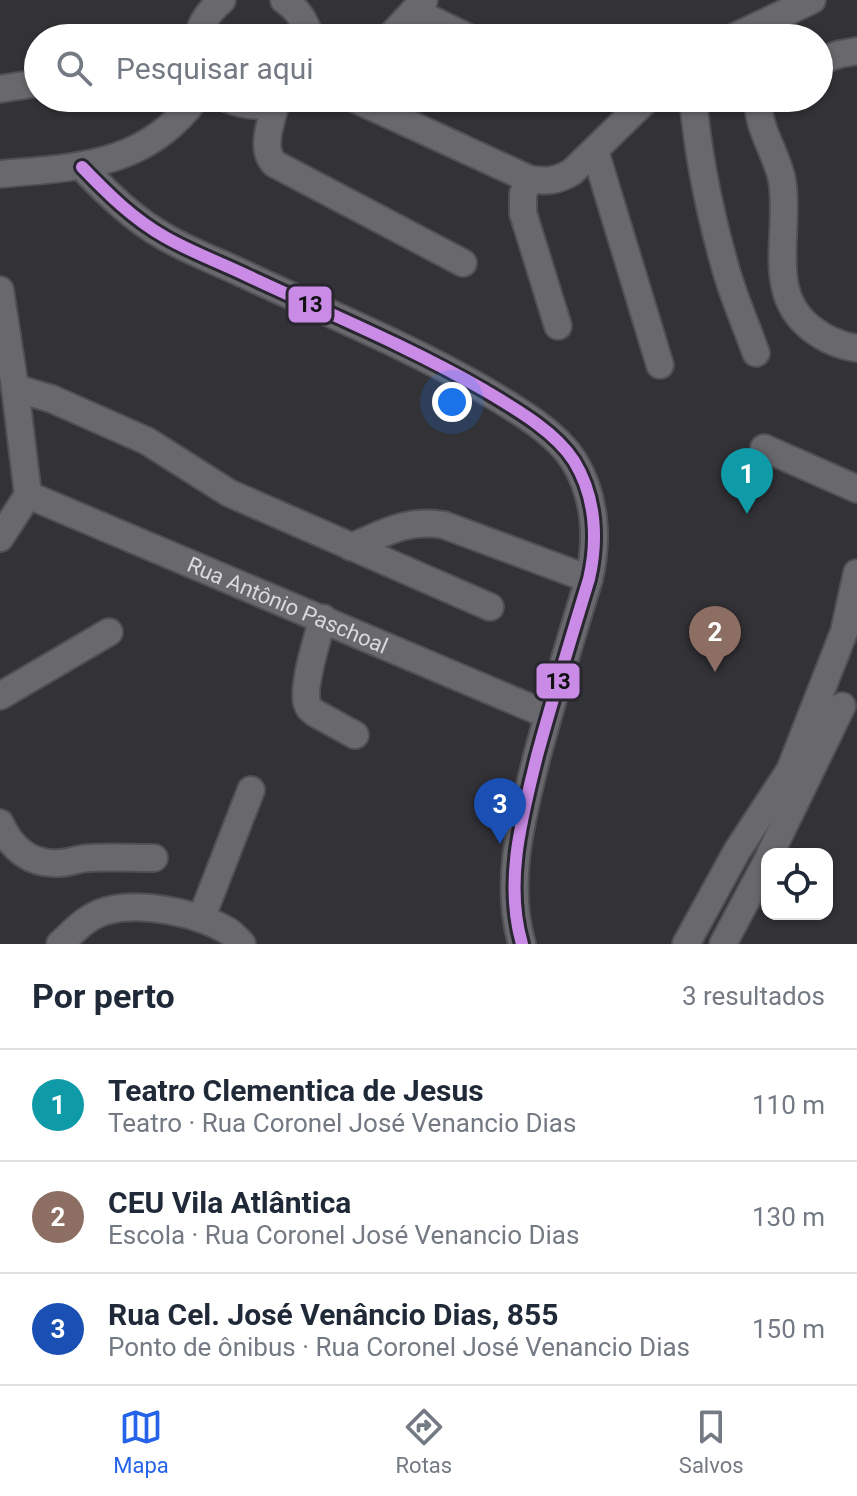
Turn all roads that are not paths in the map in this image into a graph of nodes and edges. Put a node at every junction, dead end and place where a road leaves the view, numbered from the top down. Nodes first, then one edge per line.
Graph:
1 (222, 0) edge
2 (284, 0) edge
3 (812, 0) edge
4 (419, 5) edge
5 (202, 24) edge
6 (306, 24) edge
7 (402, 24) edge
8 (448, 24) edge
9 (761, 24) edge
10 (857, 51) edge
11 (833, 56) edge
12 (24, 85) edge
13 (0, 89) edge
14 (185, 112) edge
15 (276, 112) edge
16 (383, 112) edge
17 (634, 112) edge
18 (694, 112) edge
19 (760, 112) edge
20 (595, 151) junction
21 (82, 167) junction
22 (0, 174) edge
23 (529, 179) junction
24 (463, 263) dead end
25 (0, 290) edge
26 (2, 322) edge
27 (558, 326) dead end
28 (857, 348) edge
29 (756, 353) dead end
30 (660, 365) dead end
31 (15, 388) junction
32 (764, 448) dead end
33 (857, 489) edge
34 (28, 495) junction
35 (0, 538) edge
36 (351, 547) junction
37 (857, 573) edge
38 (589, 579) junction
39 (490, 607) dead end
40 (323, 618) junction
41 (109, 632) dead end
42 (0, 696) edge
43 (842, 706) dead end
44 (548, 715) junction
45 (355, 735) dead end
46 (251, 790) dead end
47 (0, 823) edge
48 (773, 848) edge
49 (154, 858) dead end
50 (761, 872) edge
51 (201, 919) junction
52 (60, 944) edge
53 (242, 944) edge
54 (522, 944) edge
55 (686, 944) edge
56 (723, 944) edge

1 - 5 street
2 - 6 street
3 - 9 street
4 - 7 street
4 - 8 street
10 - 11 street
12 - 13 street
14 - 21 street
15 - 24 street
16 - 23 street
17 - 20 street
18 - 29 street
19 - 28 street
20 - 23 street
20 - 30 street
21 - 22 street
21 - 38 street
23 - 27 street
25 - 26 street
26 - 31 street
31 - 34 street
31 - 36 street
32 - 33 street
34 - 35 street
34 - 40 street, Rua Antônio Paschoal
36 - 38 street
36 - 39 street
37 - 55 street
38 - 44 street
40 - 44 street, Rua Antônio Paschoal
40 - 45 street
41 - 42 street
43 - 48 street
44 - 54 street
46 - 51 street
47 - 49 street
50 - 56 street
51 - 52 street
51 - 53 street

